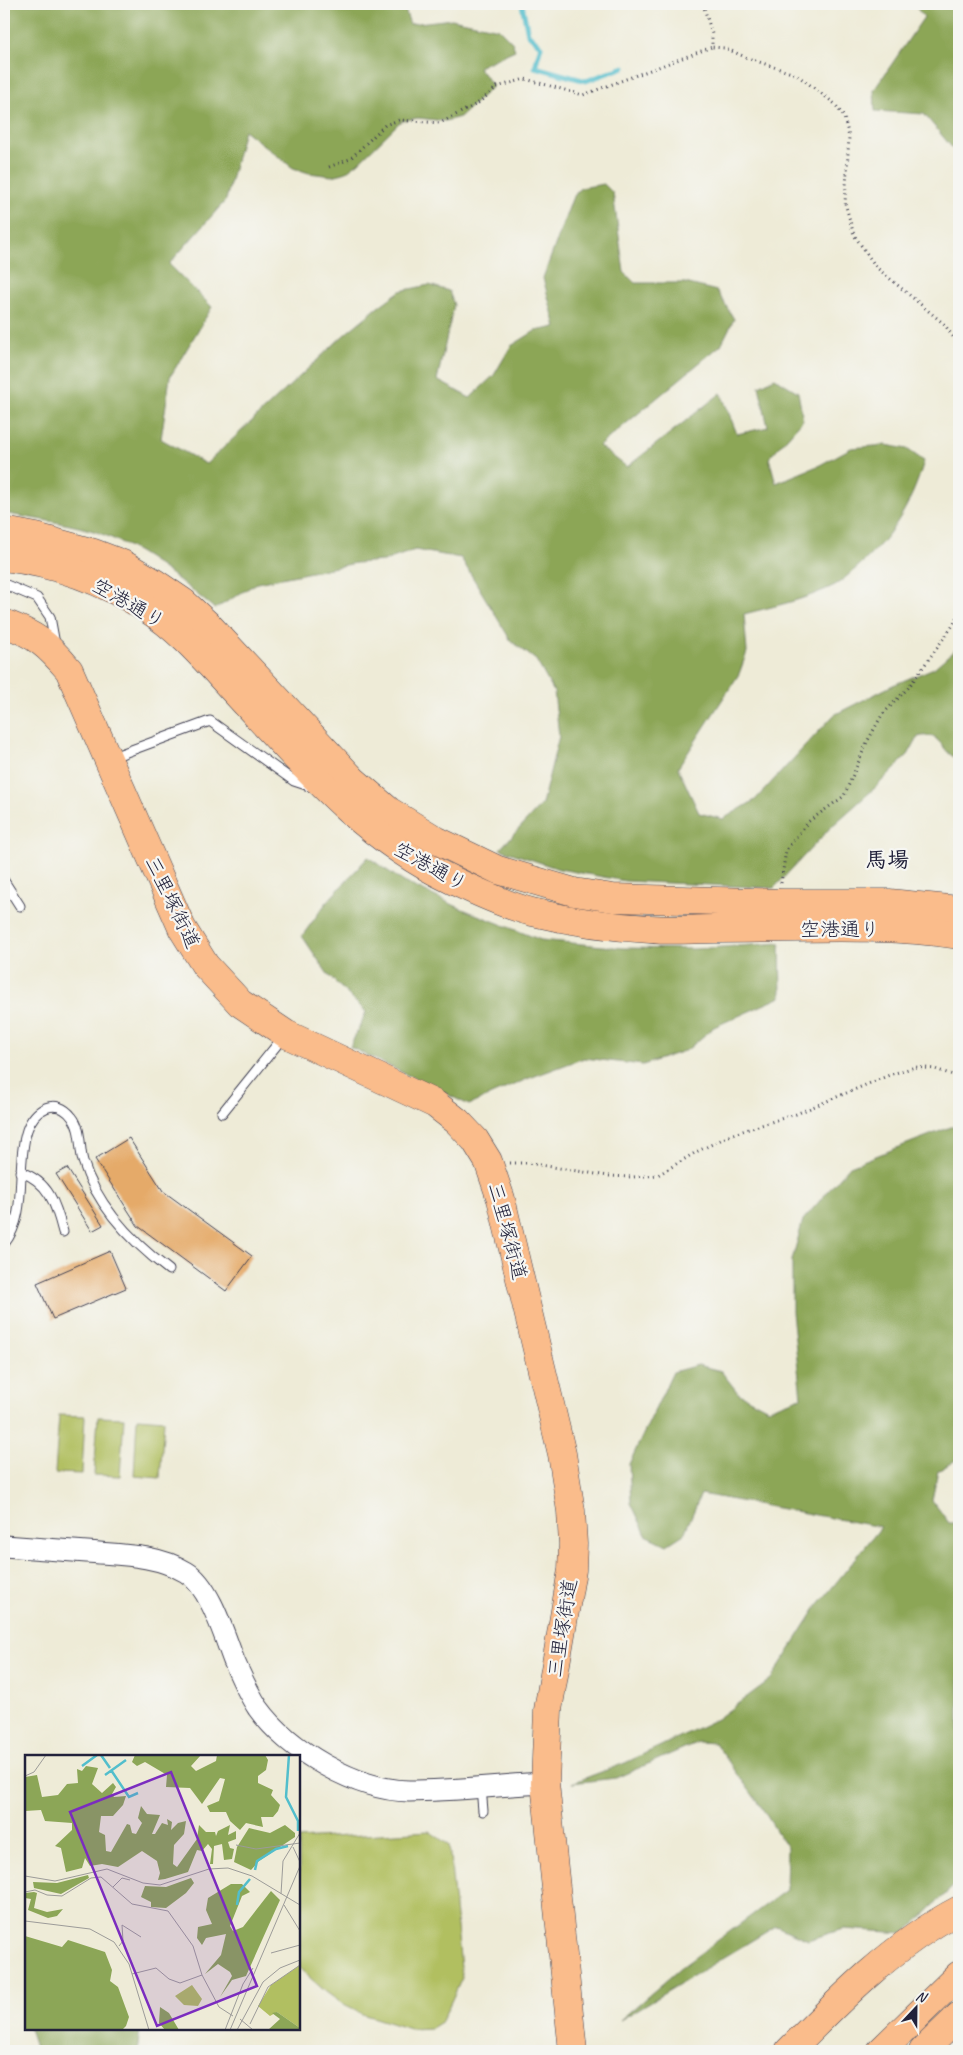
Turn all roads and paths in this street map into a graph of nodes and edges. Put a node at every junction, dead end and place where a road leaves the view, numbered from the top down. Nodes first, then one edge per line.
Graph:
1 (703, 4) edge
2 (712, 47) junction
3 (329, 167) dead end
4 (959, 345) edge
5 (4, 531) edge
6 (4, 557) edge
7 (4, 584) edge
8 (959, 610) edge
9 (4, 623) edge
10 (58, 657) junction
11 (107, 759) junction
12 (328, 790) junction
13 (4, 881) edge
14 (783, 903) junction
15 (20, 906) dead end
16 (959, 910) edge
17 (959, 935) edge
18 (286, 1034) junction
19 (959, 1077) edge
20 (222, 1113) dead end
21 (488, 1161) junction
22 (20, 1172) junction
23 (63, 1232) dead end
24 (4, 1244) edge
25 (169, 1270) dead end
26 (4, 1546) edge
27 (546, 1782) junction
28 (481, 1787) junction
29 (483, 1811) dead end
30 (959, 1910) edge
31 (959, 1975) edge
32 (959, 2016) edge
33 (573, 2051) edge
34 (790, 2051) edge
35 (882, 2051) edge
36 (923, 2051) edge

1 - 2 path
2 - 3 path
2 - 4 path
5 - 14 main road, 空港通り
6 - 12 main road, 空港通り
7 - 10 lane
8 - 14 path
9 - 10 main road, 三里塚街道
10 - 11 main road, 三里塚街道
11 - 12 lane
11 - 18 main road, 三里塚街道
12 - 17 main road, 空港通り
13 - 15 lane
14 - 16 main road, 空港通り
18 - 20 lane
18 - 21 main road, 三里塚街道
19 - 21 path
21 - 27 main road, 三里塚街道
22 - 23 lane
22 - 24 lane
22 - 25 lane
26 - 28 street
27 - 28 street
27 - 33 main road, 三里塚街道
28 - 29 lane
30 - 34 main road
31 - 35 main road
32 - 36 main road

